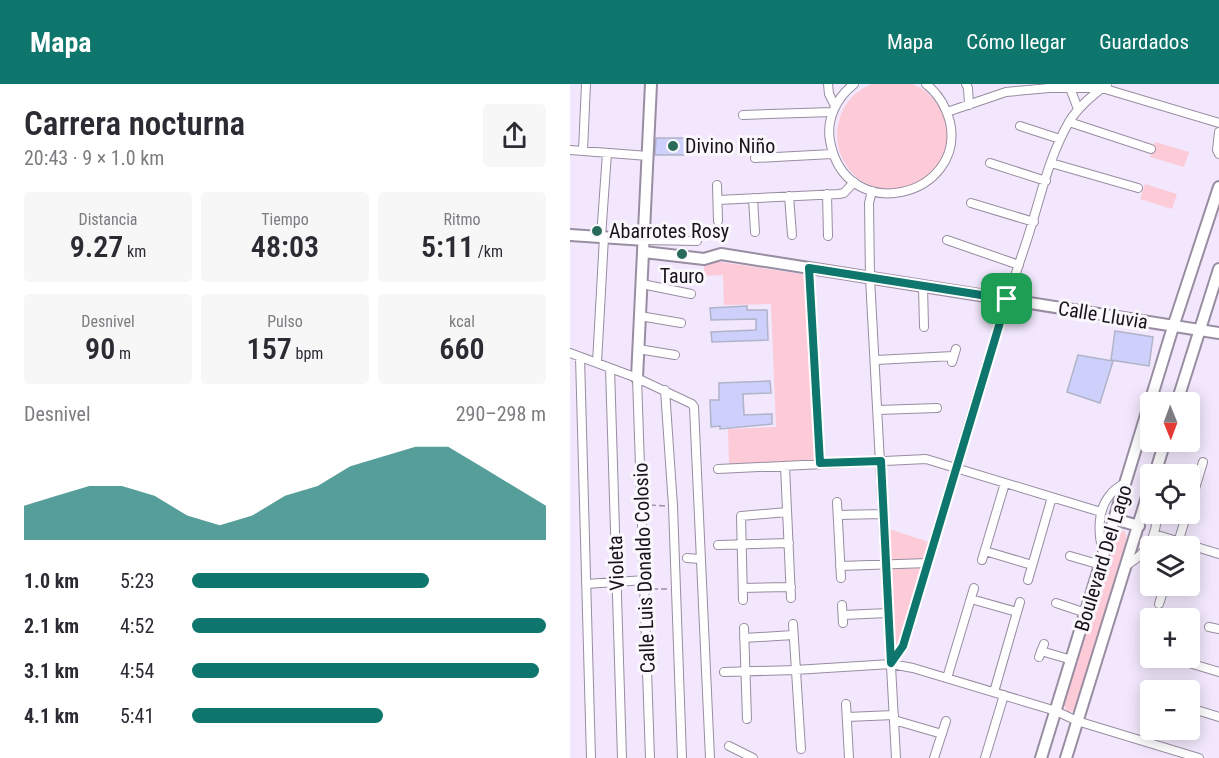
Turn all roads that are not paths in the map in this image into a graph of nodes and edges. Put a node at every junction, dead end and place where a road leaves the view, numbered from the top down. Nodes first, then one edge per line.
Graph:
1 (586, 84) edge
2 (651, 84) edge
3 (828, 84) edge
4 (854, 84) edge
5 (926, 84) edge
6 (966, 84) edge
7 (1125, 84) edge
8 (1048, 86) edge
9 (1105, 86) edge
10 (1006, 88) edge
11 (1070, 88) junction
12 (1127, 95) junction
13 (969, 105) junction
14 (834, 109) junction
15 (1078, 109) junction
16 (947, 112) junction
17 (743, 115) dead end
18 (1069, 122) junction
19 (1219, 123) edge
20 (1020, 126) dead end
21 (1219, 132) edge
22 (1060, 139) junction
23 (1151, 149) dead end
24 (570, 150) edge
25 (583, 152) junction
26 (607, 153) junction
27 (832, 154) junction
28 (1219, 154) edge
29 (648, 156) junction
30 (755, 158) dead end
31 (990, 162) dead end
32 (1051, 163) junction
33 (1046, 181) junction
34 (854, 182) junction
35 (717, 185) dead end
36 (1219, 187) edge
37 (1138, 188) dead end
38 (872, 191) junction
39 (827, 194) junction
40 (789, 196) junction
41 (753, 198) junction
42 (718, 200) junction
43 (971, 203) dead end
44 (718, 221) dead end
45 (1034, 222) junction
46 (755, 232) dead end
47 (570, 235) edge
48 (792, 235) dead end
49 (828, 236) dead end
50 (603, 237) junction
51 (645, 240) junction
52 (947, 240) dead end
53 (697, 241) dead end
54 (644, 252) junction
55 (1019, 265) junction
56 (809, 268) junction
57 (1219, 269) edge
58 (870, 278) junction
59 (642, 284) junction
60 (923, 286) junction
61 (691, 294) dead end
62 (1007, 299) junction
63 (640, 316) junction
64 (681, 323) dead end
65 (925, 326) dead end
66 (1173, 327) junction
67 (1200, 330) junction
68 (1219, 333) edge
69 (638, 350) junction
70 (570, 352) edge
71 (675, 355) dead end
72 (954, 355) dead end
73 (580, 357) junction
74 (876, 360) junction
75 (597, 363) junction
76 (610, 368) junction
77 (637, 378) junction
78 (665, 390) junction
79 (1180, 392) edge
80 (937, 408) dead end
81 (878, 410) junction
82 (881, 461) junction
83 (1203, 462) dead end
84 (820, 463) junction
85 (785, 466) junction
86 (956, 468) junction
87 (718, 470) dead end
88 (1200, 472) edge
89 (1005, 483) junction
90 (1125, 483) junction
91 (1052, 497) junction
92 (837, 502) dead end
93 (787, 512) junction
94 (1101, 512) junction
95 (883, 514) junction
96 (838, 515) junction
97 (1114, 519) junction
98 (1140, 522) edge
99 (1156, 524) edge
100 (1139, 526) junction
101 (1155, 534) junction
102 (1160, 536) edge
103 (789, 543) junction
104 (741, 544) junction
105 (718, 545) dead end
106 (1200, 549) edge
107 (985, 551) junction
108 (1219, 554) edge
109 (1070, 557) dead end
110 (687, 558) dead end
111 (700, 559) junction
112 (1102, 559) junction
113 (982, 560) dead end
114 (928, 563) junction
115 (885, 564) junction
116 (1032, 565) junction
117 (1127, 565) junction
118 (840, 566) junction
119 (841, 578) dead end
120 (645, 580) junction
121 (1028, 580) dead end
122 (616, 583) junction
123 (586, 584) junction
124 (791, 587) junction
125 (743, 588) junction
126 (974, 588) dead end
127 (1162, 596) edge
128 (791, 598) dead end
129 (970, 599) junction
130 (743, 600) dead end
131 (1020, 602) dead end
132 (1056, 603) dead end
133 (1159, 604) dead end
134 (842, 605) dead end
135 (1017, 612) junction
136 (888, 613) junction
137 (1086, 613) junction
138 (793, 624) dead end
139 (1209, 627) dead end
140 (744, 628) dead end
141 (1219, 629) edge
142 (793, 635) junction
143 (744, 638) junction
144 (1042, 651) dead end
145 (1072, 660) junction
146 (891, 663) junction
147 (1200, 666) edge
148 (795, 670) junction
149 (745, 671) junction
150 (724, 672) dead end
151 (1219, 672) edge
152 (947, 678) junction
153 (994, 692) junction
154 (1004, 695) junction
155 (846, 704) dead end
156 (1056, 711) junction
157 (1200, 711) edge
158 (847, 717) junction
159 (1219, 717) edge
160 (894, 718) junction
161 (747, 719) dead end
162 (946, 721) dead end
163 (1077, 721) junction
164 (942, 734) junction
165 (729, 746) dead end
166 (801, 749) dead end
167 (591, 758) edge
168 (622, 758) edge
169 (650, 758) edge
170 (682, 758) edge
171 (710, 758) edge
172 (753, 758) edge
173 (849, 758) edge
174 (896, 758) edge
175 (934, 758) edge
176 (985, 758) edge
177 (1041, 758) edge
178 (1066, 758) edge
179 (1199, 758) edge

1 - 25 street
2 - 29 street
3 - 14 street
4 - 14 street
5 - 16 street
6 - 13 street
7 - 12 street
8 - 10 street
8 - 11 street
9 - 11 street
9 - 12 street
9 - 15 street
10 - 13 street
11 - 15 street
12 - 19 street
13 - 16 street
14 - 17 street
14 - 27 street
15 - 18 street
16 - 38 street
18 - 22 street
18 - 23 street
20 - 22 street
21 - 28 street
22 - 32 street
24 - 25 street
25 - 26 street
26 - 29 street
26 - 50 street
27 - 30 street
27 - 34 street
29 - 51 street
31 - 33 street
32 - 33 street
32 - 37 street
33 - 45 street
34 - 38 street
34 - 39 street
35 - 42 street
36 - 66 street, Boulevard Del Lago
38 - 58 street
39 - 40 street
39 - 49 street
40 - 41 street
40 - 48 street
41 - 42 street
41 - 46 street
42 - 44 street
43 - 45 street
45 - 55 street
47 - 50 street
50 - 51 street
50 - 75 street
51 - 53 street
51 - 54 street
52 - 55 street
54 - 56 street, Calle Lluvia
54 - 59 street
55 - 62 street
56 - 58 street, Calle Lluvia
56 - 84 street
57 - 67 street
58 - 60 street, Calle Lluvia
58 - 74 street
59 - 61 street
59 - 63 street
60 - 62 street, Calle Lluvia
60 - 65 street
62 - 66 street, Calle Lluvia
62 - 86 street
63 - 64 street
63 - 69 street
66 - 67 street, Calle Lluvia
66 - 90 street, Boulevard Del Lago
67 - 68 street, Calle Lluvia
67 - 79 street
69 - 71 street
69 - 77 street
70 - 73 street
72 - 74 street
73 - 75 street
73 - 123 street
74 - 81 street
75 - 76 street
76 - 77 street
76 - 122 street, Violeta
77 - 78 street
77 - 120 street, Calle Luis Donaldo Colosio
78 - 111 street
78 - 170 street
80 - 81 street
81 - 82 street
82 - 84 street
82 - 86 street
82 - 95 street
83 - 88 street
84 - 85 street
85 - 87 street
85 - 93 street
86 - 89 street
86 - 114 street
89 - 91 street
89 - 107 street
90 - 94 street
90 - 97 street, Boulevard Del Lago
91 - 94 street
91 - 116 street
92 - 96 street
93 - 103 street
93 - 104 street
94 - 112 street
95 - 96 street
95 - 115 street
96 - 118 street
97 - 100 street
97 - 112 street, Boulevard Del Lago
98 - 100 street, Boulevard Del Lago
99 - 101 street
100 - 117 street, Boulevard Del Lago
101 - 102 street
101 - 117 street
103 - 104 street
103 - 124 street
104 - 105 street
104 - 125 street
106 - 108 street
107 - 113 street
107 - 116 street
109 - 112 street
110 - 111 street
111 - 171 street
112 - 137 street, Boulevard Del Lago
114 - 115 street
114 - 146 street
115 - 118 street
115 - 136 street
116 - 121 street
117 - 163 street, Boulevard Del Lago
118 - 119 street
120 - 122 street
120 - 169 street, Calle Luis Donaldo Colosio
122 - 123 street
122 - 168 street, Violeta
123 - 167 street
124 - 125 street
124 - 128 street
125 - 130 street
126 - 129 street
127 - 133 street
129 - 135 street
129 - 152 street
131 - 135 street
132 - 137 street
134 - 136 street
135 - 153 street
136 - 146 street
137 - 145 street, Boulevard Del Lago
138 - 142 street
139 - 141 street
140 - 143 street
142 - 143 street
142 - 148 street
143 - 149 street
144 - 145 street
145 - 156 street, Boulevard Del Lago
146 - 148 street
146 - 152 street
146 - 160 street
147 - 151 street
148 - 149 street
148 - 166 street
149 - 150 street
149 - 161 street
152 - 153 street
153 - 154 street
154 - 156 street
154 - 176 street
155 - 158 street
156 - 163 street
156 - 177 street, Boulevard Del Lago
157 - 159 street
158 - 160 street
158 - 173 street
160 - 164 street
160 - 174 street
162 - 164 street
163 - 178 street, Boulevard Del Lago
163 - 179 street
164 - 175 street
165 - 172 street

